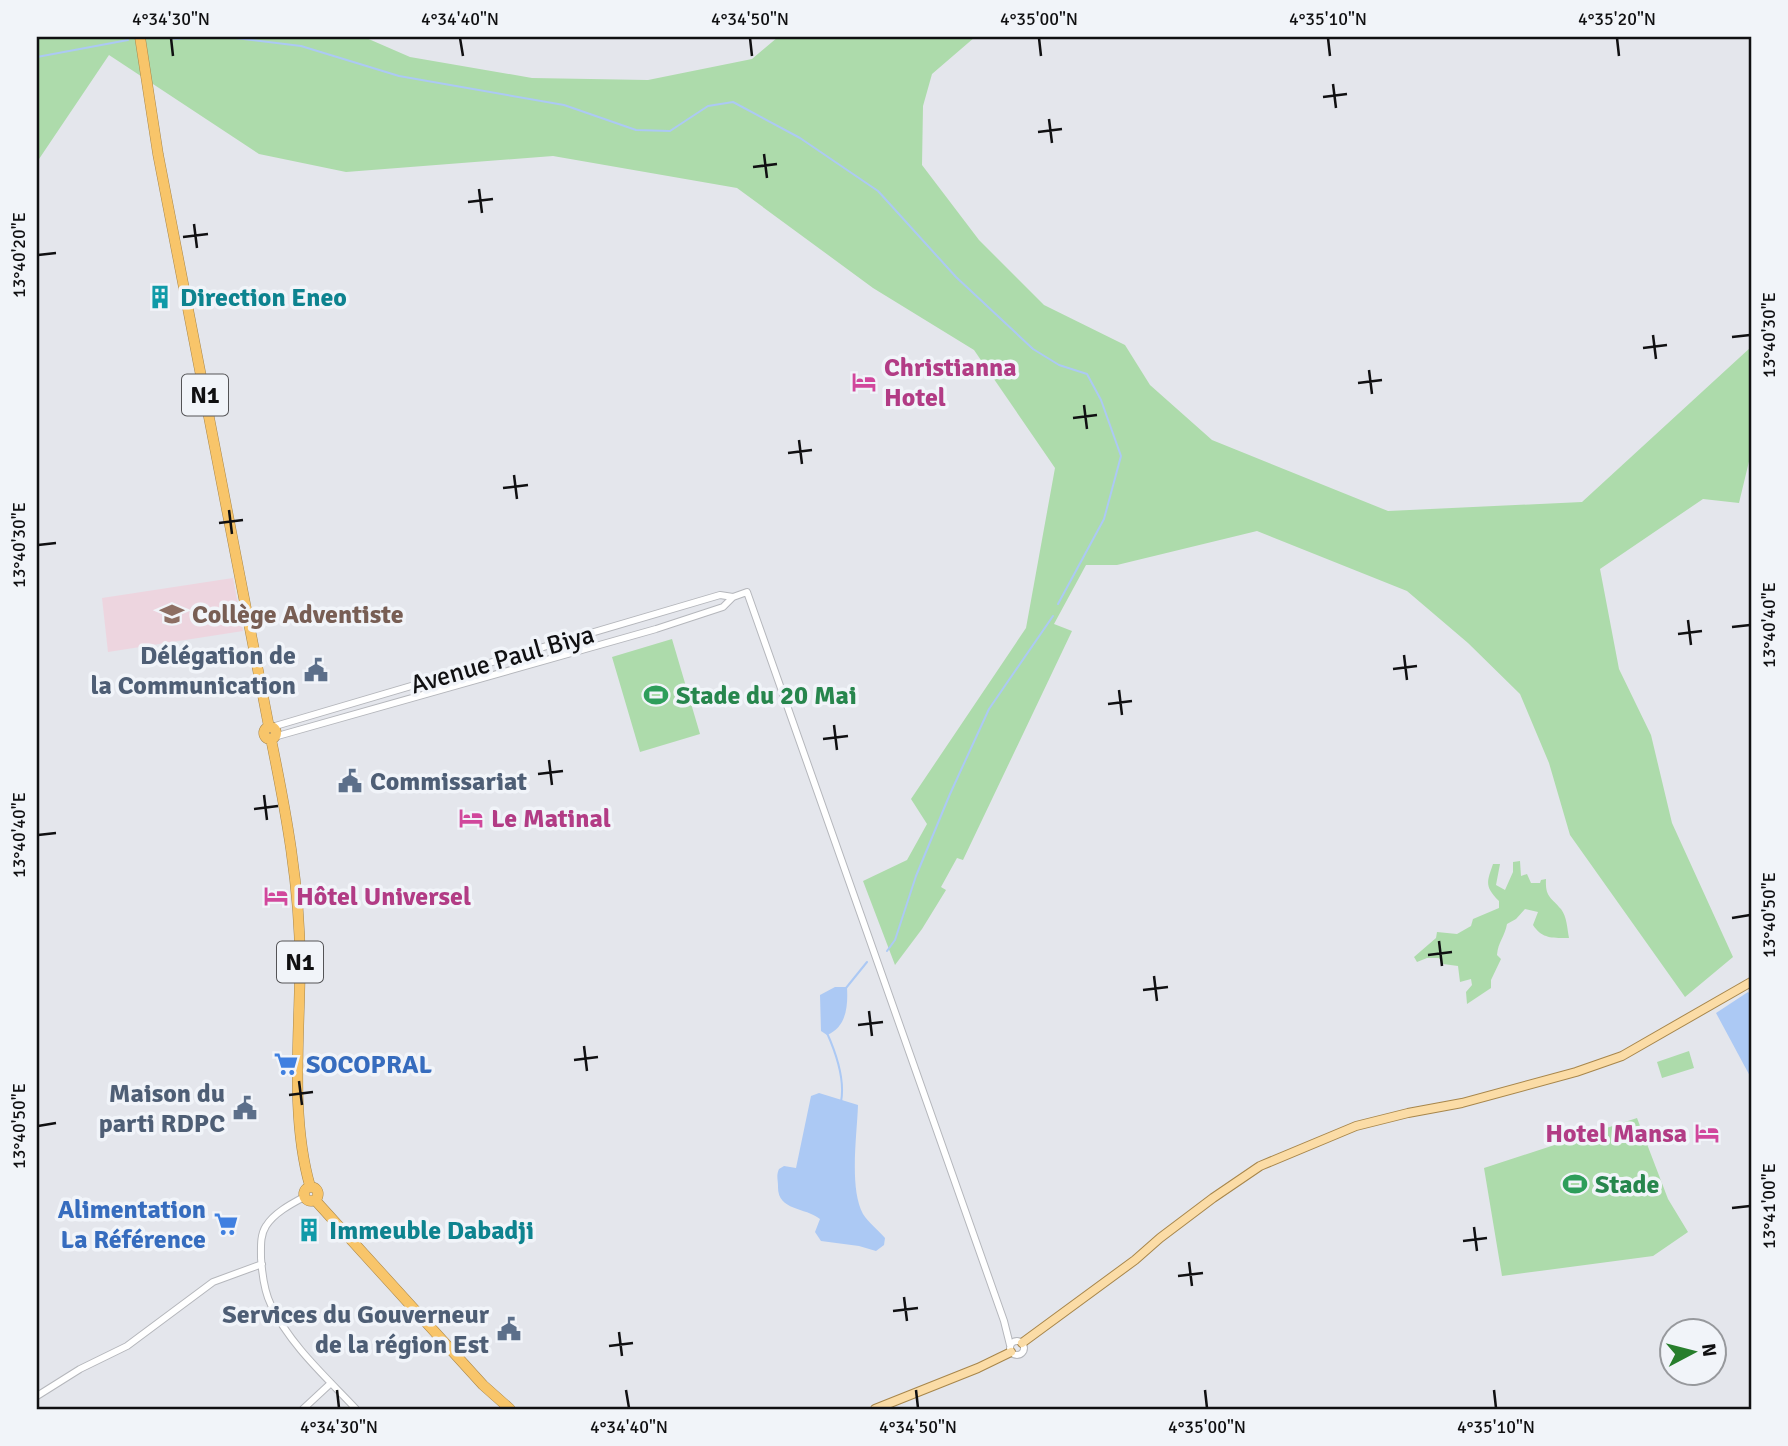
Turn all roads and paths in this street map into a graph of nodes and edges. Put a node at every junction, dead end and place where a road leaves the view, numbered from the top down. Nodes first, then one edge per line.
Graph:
1 (140, 37) edge
2 (733, 597) junction
3 (271, 733) junction
4 (1751, 982) edge
5 (309, 1198) junction
6 (262, 1264) junction
7 (1004, 1321) junction
8 (1020, 1342) junction
9 (1010, 1348) junction
10 (331, 1383) junction
11 (37, 1396) edge
12 (303, 1409) edge
13 (356, 1409) edge
14 (510, 1409) edge
15 (875, 1409) edge

1 - 3 highway, N1
2 - 3 street, Avenue Paul Biya
2 - 3 street
2 - 7 street
3 - 5 highway, N1
4 - 8 main road
5 - 6 street
5 - 14 highway
6 - 10 street
6 - 11 street
7 - 8 street
7 - 9 street
8 - 9 street
8 - 9 street
9 - 15 main road
10 - 12 street
10 - 13 street

